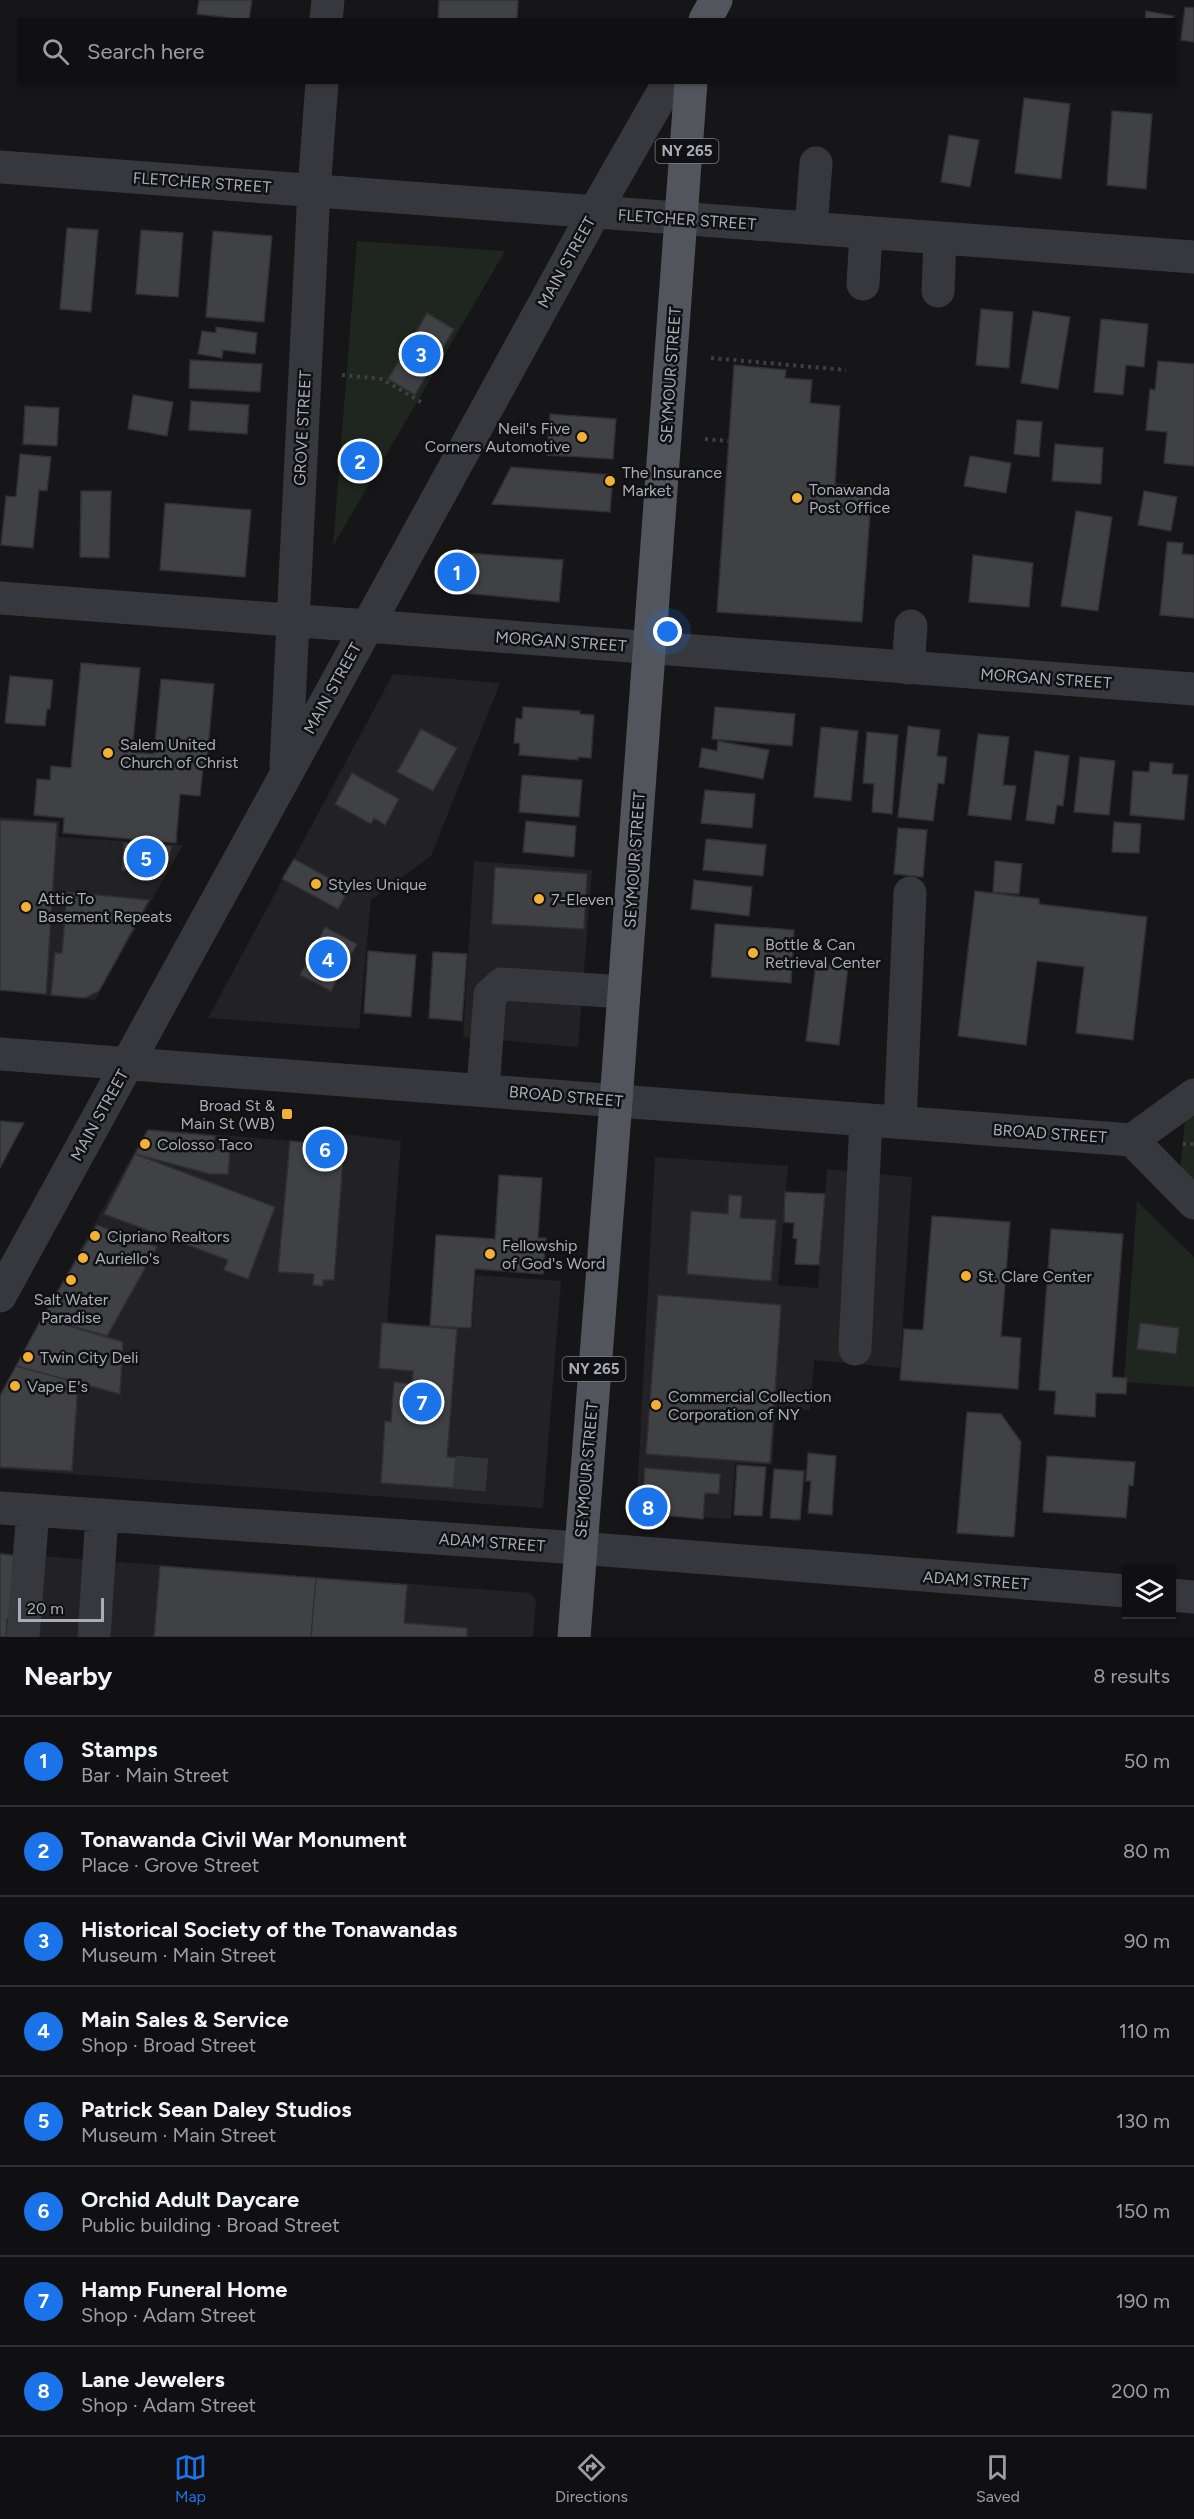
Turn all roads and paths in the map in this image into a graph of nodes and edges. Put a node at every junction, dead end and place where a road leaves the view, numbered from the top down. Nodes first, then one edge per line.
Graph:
1 (328, 0) edge
2 (716, 0) edge
3 (326, 18) edge
4 (706, 18) edge
5 (322, 84) edge
6 (668, 84) edge
7 (691, 84) edge
8 (816, 163) dead end
9 (0, 167) edge
10 (314, 190) junction
11 (594, 213) junction
12 (683, 219) junction
13 (811, 228) junction
14 (866, 233) junction
15 (940, 239) junction
16 (1194, 257) edge
17 (863, 284) dead end
18 (938, 291) dead end
19 (711, 358) dead end
20 (846, 370) dead end
21 (342, 375) dead end
22 (421, 402) dead end
23 (705, 439) dead end
24 (728, 441) dead end
25 (0, 598) edge
26 (292, 621) junction
27 (911, 626) dead end
28 (366, 627) junction
29 (649, 648) junction
30 (908, 668) junction
31 (1194, 689) edge
32 (286, 774) junction
33 (910, 893) dead end
34 (624, 992) junction
35 (0, 1054) edge
36 (127, 1065) junction
37 (483, 1089) junction
38 (1194, 1095) edge
39 (616, 1101) junction
40 (866, 1119) junction
41 (900, 1122) junction
42 (1132, 1140) junction
43 (1183, 1144) dead end
44 (1194, 1144) edge
45 (1194, 1203) edge
46 (0, 1296) edge
47 (855, 1349) dead end
48 (0, 1508) edge
49 (33, 1510) junction
50 (102, 1515) junction
51 (579, 1548) junction
52 (1122, 1591) edge
53 (1176, 1595) edge
54 (1194, 1597) edge
55 (23, 1637) edge
56 (94, 1637) edge
57 (574, 1637) edge

1 - 3 street
2 - 4 main road
5 - 10 street, GROVE STREET
6 - 11 street, MAIN STREET
7 - 12 main road, SEYMOUR STREET / NY 265
8 - 13 street
9 - 10 street, FLETCHER STREET
10 - 11 street, FLETCHER STREET
10 - 26 street, GROVE STREET
11 - 12 street, FLETCHER STREET
11 - 28 street, MAIN STREET
12 - 13 street, FLETCHER STREET
12 - 29 main road, SEYMOUR STREET / NY 265
13 - 14 street, FLETCHER STREET
14 - 15 street, FLETCHER STREET
14 - 17 street
15 - 16 street, FLETCHER STREET
15 - 18 street
19 - 20 path
21 - 22 path
23 - 24 path
25 - 26 street, MORGAN STREET
26 - 28 street, MORGAN STREET
26 - 32 street, GROVE STREET
27 - 30 street
28 - 29 street, MORGAN STREET
28 - 32 street, MAIN STREET
29 - 30 street, MORGAN STREET
29 - 34 main road, SEYMOUR STREET / NY 265
30 - 31 street, MORGAN STREET
32 - 36 street, MAIN STREET
33 - 41 street
34 - 37 street
34 - 39 main road, SEYMOUR STREET / NY 265
35 - 36 street, BROAD STREET
36 - 37 street, BROAD STREET
36 - 46 street, MAIN STREET
37 - 39 street, BROAD STREET
38 - 42 street
39 - 40 street, BROAD STREET
39 - 51 main road, SEYMOUR STREET / NY 265
40 - 41 street, BROAD STREET
40 - 47 street
41 - 42 street, BROAD STREET
42 - 45 street
43 - 44 path
48 - 49 street, ADAM STREET
49 - 50 street, ADAM STREET
49 - 55 street
50 - 51 street, ADAM STREET
50 - 56 street
51 - 52 street, ADAM STREET
51 - 57 main road, SEYMOUR STREET / NY 265
53 - 54 street

